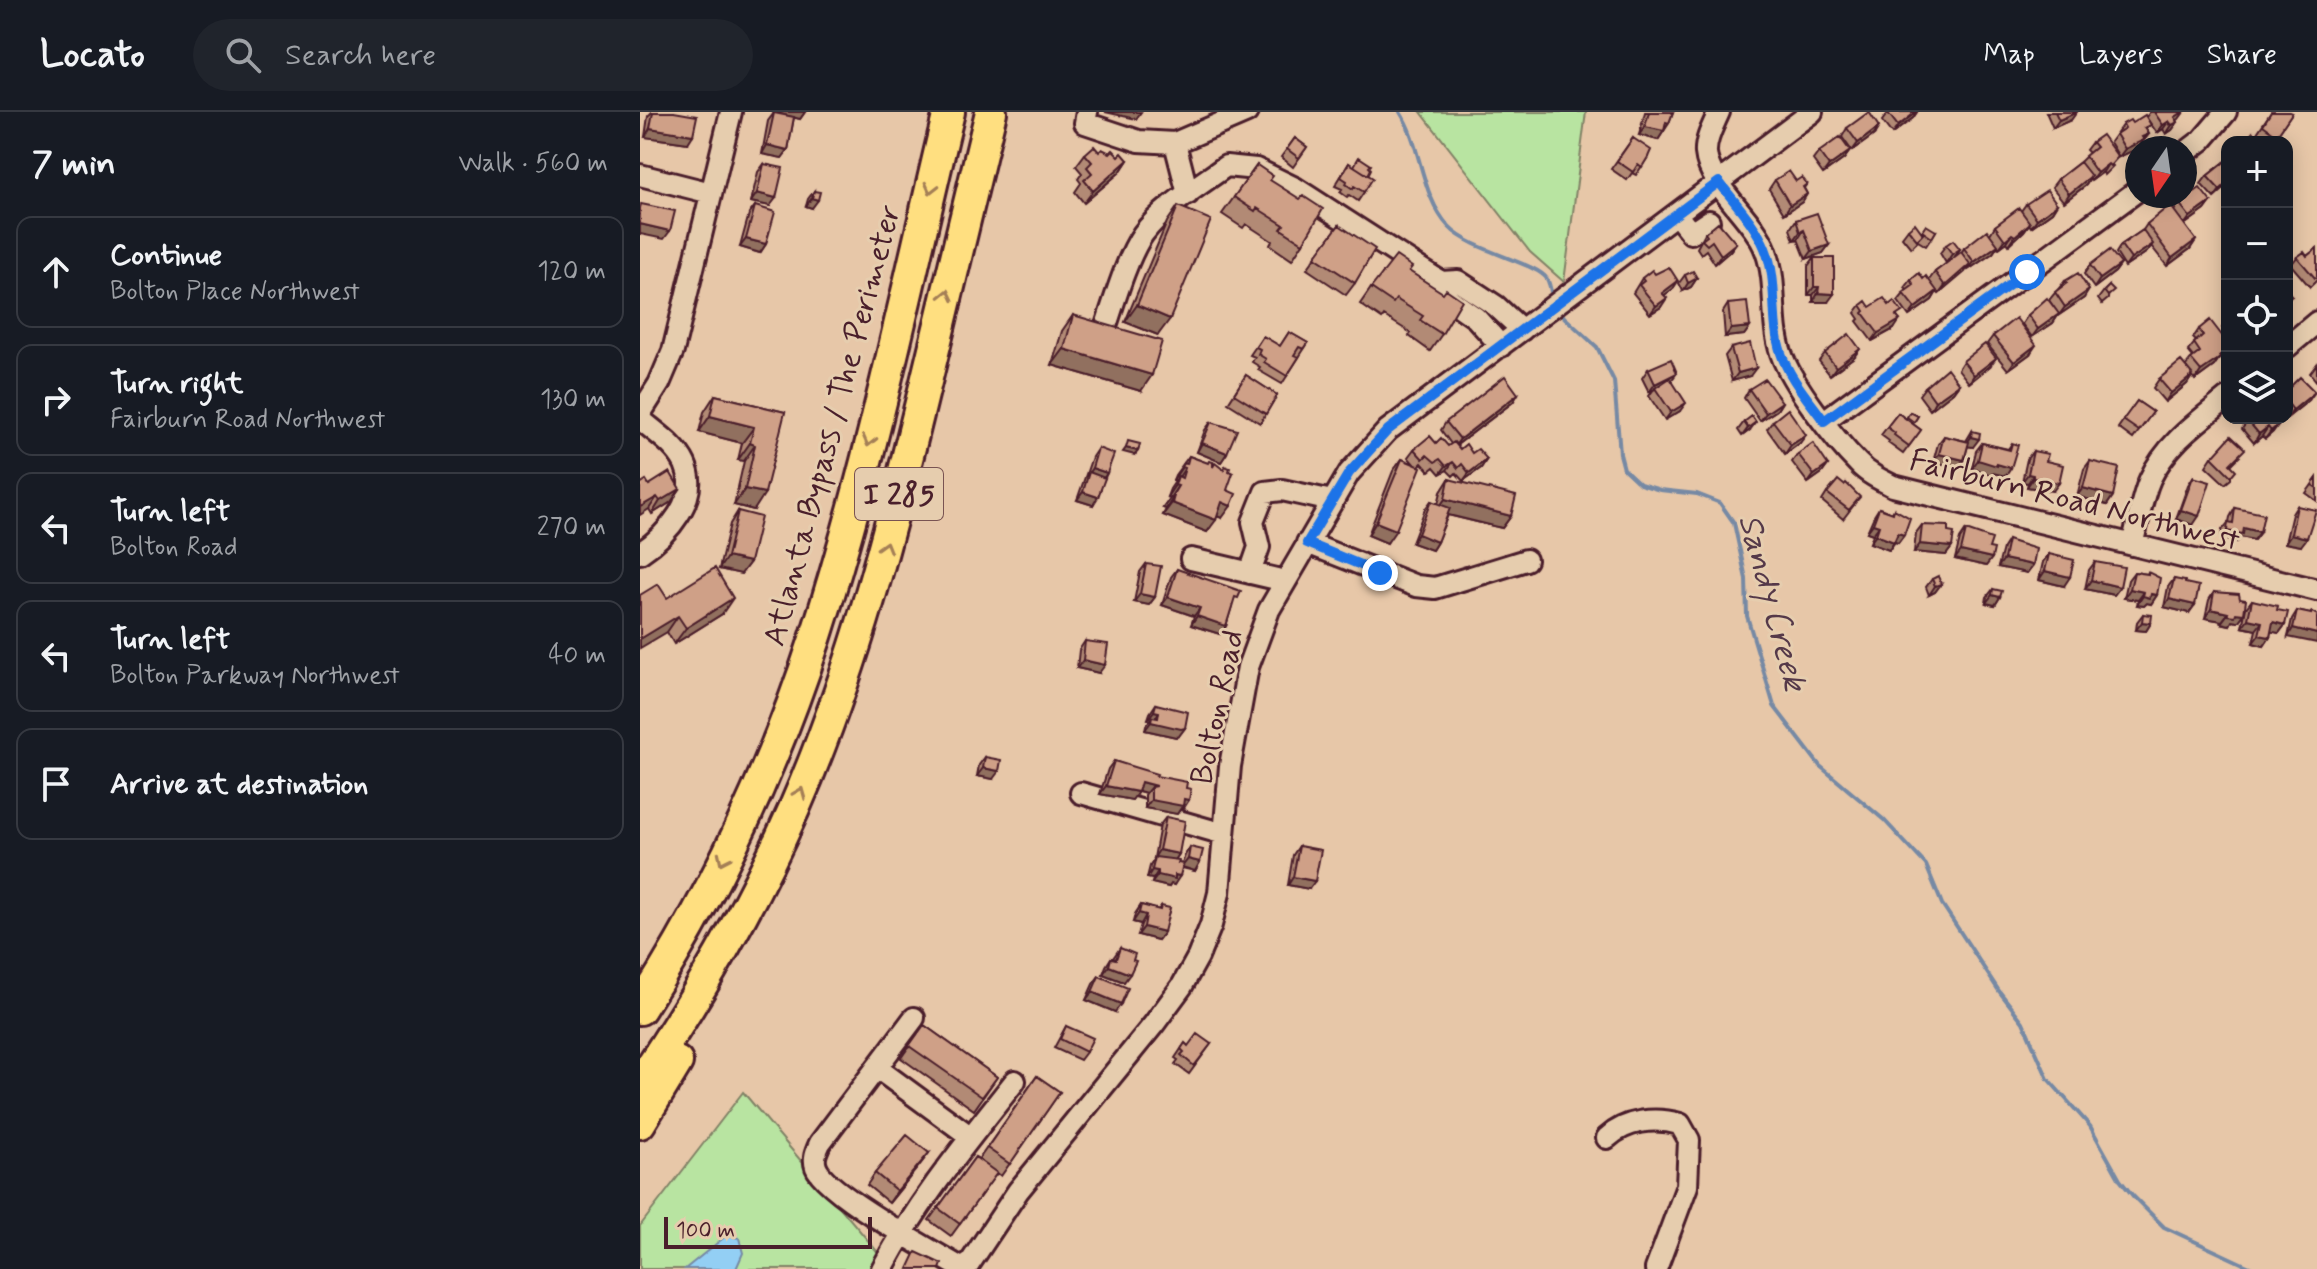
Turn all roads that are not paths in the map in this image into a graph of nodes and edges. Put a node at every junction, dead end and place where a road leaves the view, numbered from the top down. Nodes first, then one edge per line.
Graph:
1 (731, 112) edge
2 (949, 112) edge
3 (991, 112) edge
4 (1087, 112) edge
5 (1247, 112) edge
6 (1719, 112) edge
7 (1812, 112) edge
8 (2226, 112) edge
9 (1175, 143) junction
10 (2197, 144) edge
11 (640, 175) edge
12 (1719, 182) junction
13 (711, 193) junction
14 (1188, 194) junction
15 (2125, 200) edge
16 (1676, 214) junction
17 (1709, 221) dead end
18 (1479, 307) junction
19 (2317, 322) edge
20 (1522, 330) junction
21 (1102, 338) edge
22 (2293, 342) edge
23 (1501, 346) junction
24 (2221, 403) edge
25 (640, 417) edge
26 (1824, 421) junction
27 (1332, 501) junction
28 (1307, 543) junction
29 (2132, 545) junction
30 (640, 553) edge
31 (1191, 559) dead end
32 (1526, 560) dead end
33 (1250, 573) junction
34 (1285, 581) junction
35 (2317, 590) edge
36 (1081, 793) dead end
37 (1224, 834) junction
38 (768, 864) junction
39 (641, 1008) edge
40 (914, 1018) dead end
41 (877, 1068) junction
42 (1015, 1081) dead end
43 (640, 1083) edge
44 (640, 1123) edge
45 (971, 1137) junction
46 (1607, 1138) dead end
47 (901, 1234) junction
48 (882, 1269) edge
49 (964, 1269) edge
50 (1656, 1269) edge

1 - 13 street
2 -> 39 highway, Atlanta Bypass / The Perimeter / I 285
38 -> 3 highway, I 285
4 - 9 street
5 - 9 street
6 - 12 street, Fairburn Road Northwest
7 - 12 street, Bolton Road
8 - 10 street
9 - 14 street
11 - 13 street
12 - 16 street, Bolton Road
12 - 26 street, Fairburn Road Northwest
13 - 25 street
14 - 18 street
14 - 21 street
15 - 26 street
16 - 17 street
16 - 20 street, Bolton Road
18 - 20 street
18 - 23 street
19 - 22 street
20 - 23 street, Bolton Road
23 - 27 street, Bolton Road
24 - 29 street
25 - 30 street
26 - 29 street, Fairburn Road Northwest
27 - 28 street, Bolton Road
27 - 33 street
28 - 32 street
28 - 34 street, Bolton Road
29 - 35 street, Fairburn Road Northwest
31 - 33 street
33 - 34 street
34 - 37 street, Bolton Road
36 - 37 street
37 - 49 street, Bolton Road
38 - 43 highway, I 285
38 - 44 highway
40 - 41 street
41 - 45 street
41 - 47 street
42 - 45 street
45 - 47 street
46 - 50 street
47 - 48 street
47 - 49 street

